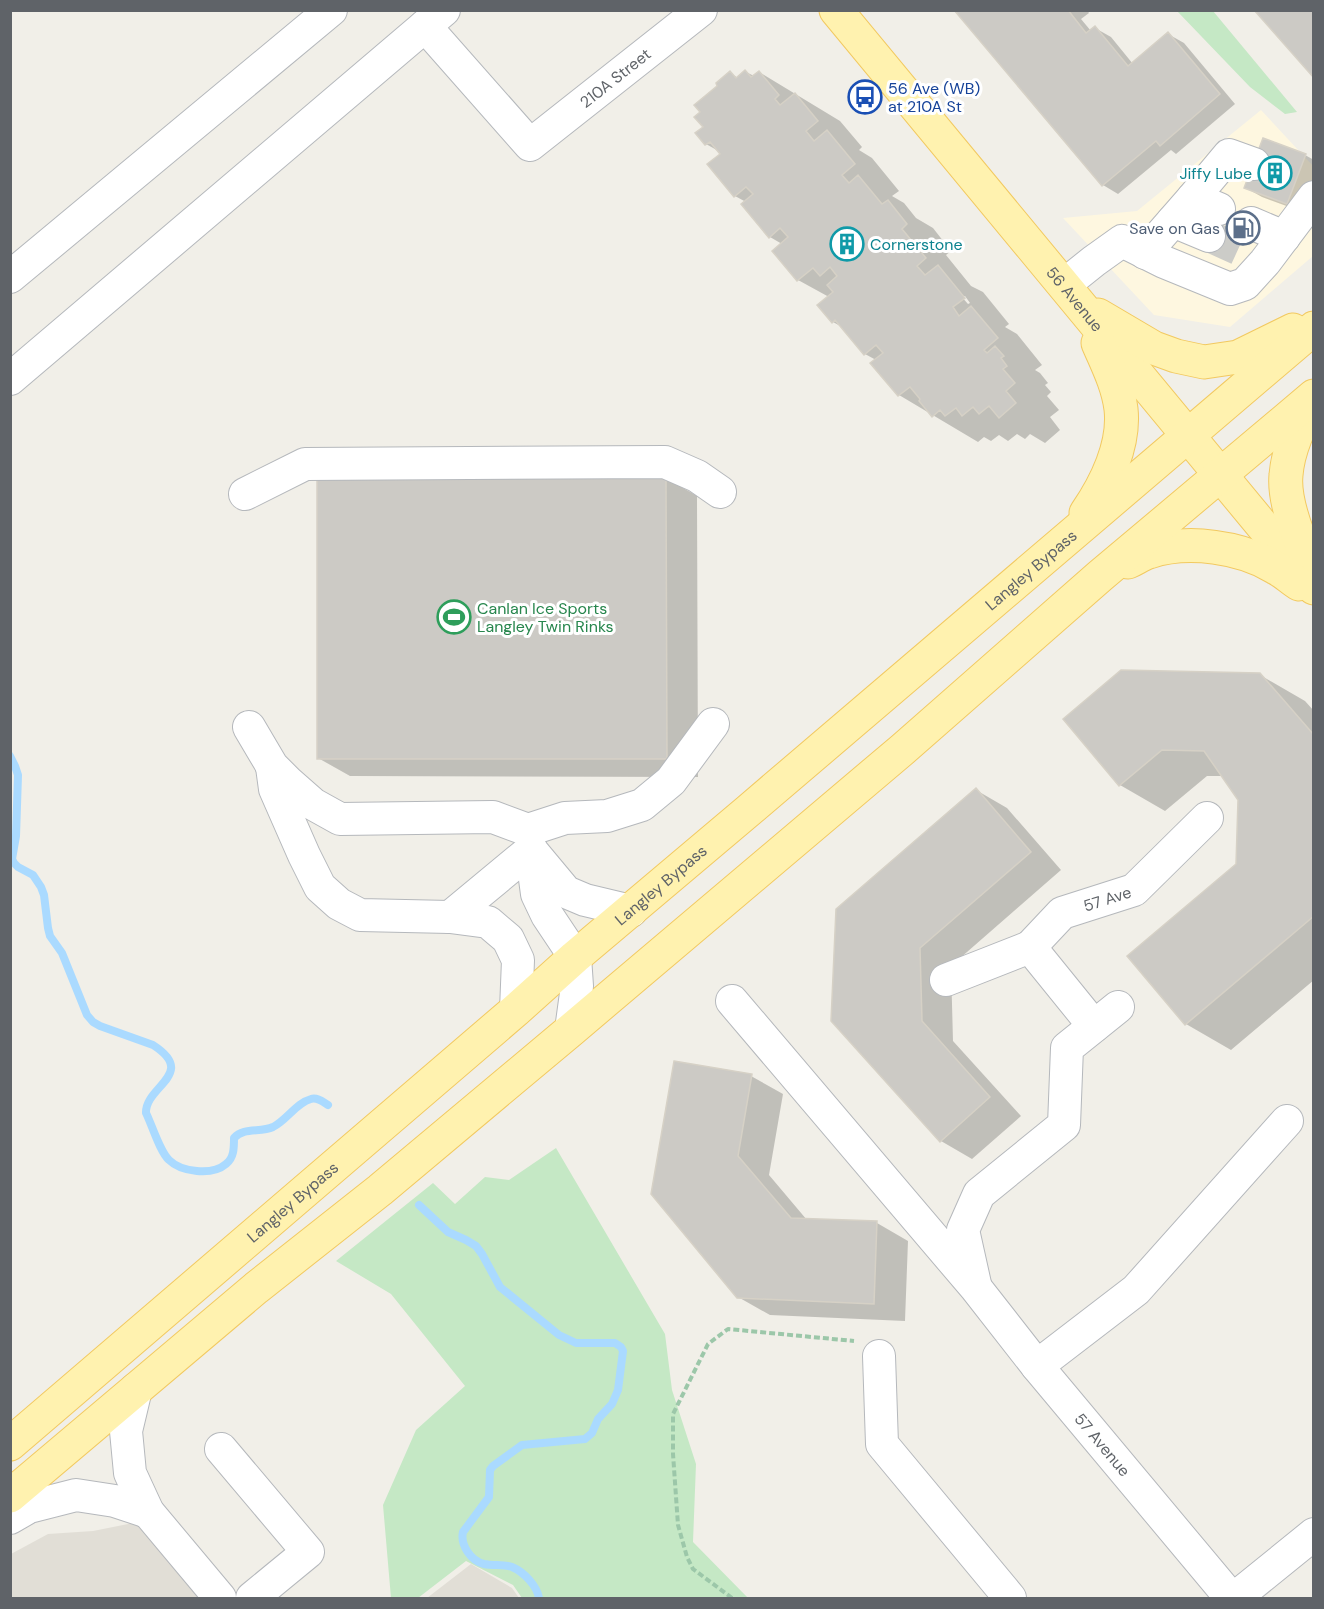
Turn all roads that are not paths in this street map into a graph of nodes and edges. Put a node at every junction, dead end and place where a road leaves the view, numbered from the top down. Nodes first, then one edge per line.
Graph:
1 (331, 10) edge
2 (701, 10) edge
3 (836, 10) edge
4 (434, 18) edge
5 (1254, 164) tunnel mouth
6 (1303, 209) edge
7 (1145, 253) junction
8 (10, 277) edge
9 (1072, 295) junction
10 (1314, 319) edge
11 (1314, 328) edge
12 (10, 379) edge
13 (1314, 397) edge
14 (1188, 436) junction
15 (1220, 475) junction
16 (720, 492) dead end
17 (245, 494) dead end
18 (1070, 537) junction
19 (1314, 573) edge
20 (1100, 576) junction
21 (1314, 588) edge
22 (1314, 595) edge
23 (713, 724) dead end
24 (249, 727) dead end
25 (272, 766) junction
26 (1206, 818) dead end
27 (340, 819) junction
28 (530, 840) junction
29 (304, 855) junction
30 (631, 911) junction
31 (450, 917) junction
32 (1030, 947) junction
33 (575, 957) junction
34 (946, 980) dead end
35 (732, 1001) dead end
36 (516, 1010) junction
37 (571, 1029) junction
38 (1287, 1121) dead end
39 (976, 1288) junction
40 (879, 1356) road end
41 (1037, 1366) junction
42 (136, 1389) junction
43 (10, 1444) edge
44 (221, 1449) dead end
45 (10, 1496) edge
46 (148, 1512) junction
47 (10, 1518) edge
48 (1314, 1534) edge
49 (220, 1599) edge
50 (252, 1599) edge
51 (1010, 1599) edge
52 (1233, 1599) edge

1 - 8 street
2 - 4 street, 210A Street
3 - 9 main road, 56 Avenue
4 - 12 street
5 - 7 street
6 - 7 street
7 - 9 street
9 - 10 main road
9 - 14 main road, 56 Avenue
9 - 18 main road
11 - 14 main road, Langley Bypass
13 - 15 main road
13 - 19 main road
14 - 15 main road, 56 Avenue
14 - 18 main road, Langley Bypass
15 - 20 main road
15 - 21 main road, 56 Avenue
16 - 17 street
18 - 30 main road, Langley Bypass
20 - 22 main road
20 - 37 main road
23 - 28 street
24 - 25 street
25 - 27 street
25 - 29 street
26 - 32 street, 57 Ave
27 - 28 street
27 - 29 street
28 - 30 street
28 - 31 street
28 - 33 street
29 - 31 street
30 - 33 main road, Langley Bypass
31 - 36 street
32 - 34 street, 57 Ave
32 - 39 street
33 - 36 main road, Langley Bypass
33 - 37 street
35 - 39 street, 57 Avenue
36 - 43 main road, Langley Bypass
37 - 42 main road
38 - 41 street
39 - 41 street, 57 Avenue
40 - 51 street
41 - 52 street, 57 Avenue
42 - 45 main road
42 - 46 street
44 - 50 street
46 - 47 street
46 - 49 street
48 - 52 street

